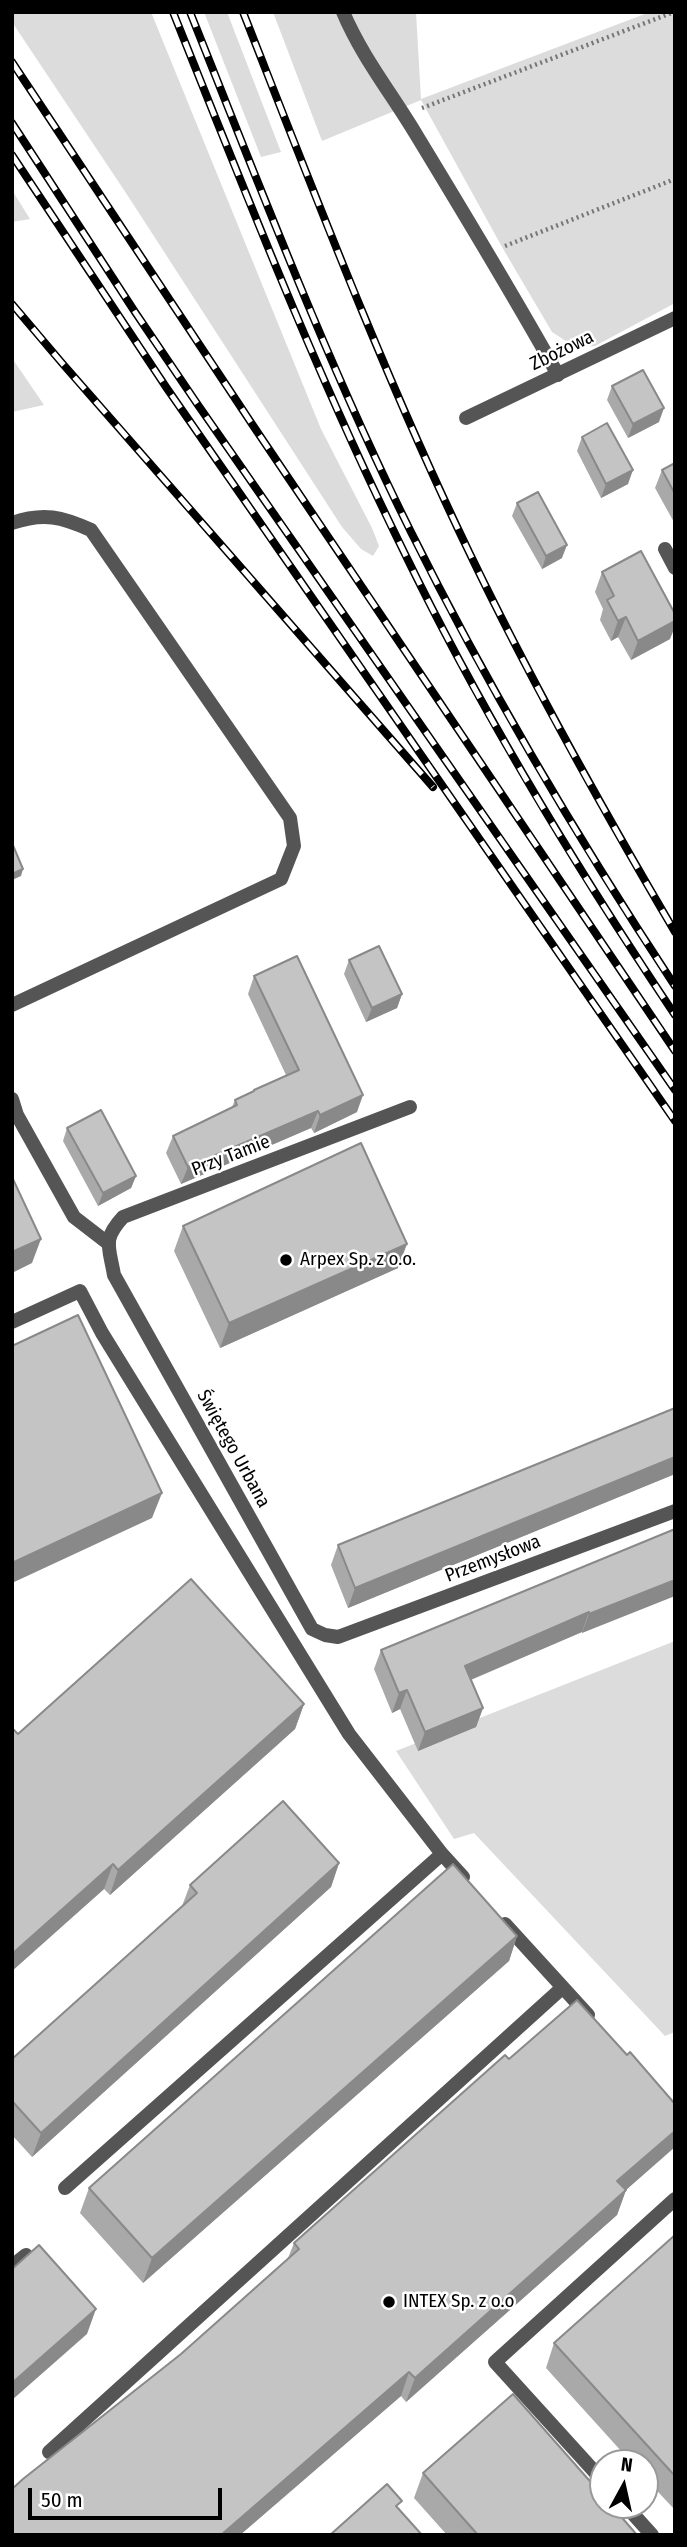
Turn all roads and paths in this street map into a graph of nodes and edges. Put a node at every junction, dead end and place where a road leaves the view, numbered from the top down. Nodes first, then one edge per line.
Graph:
1 (343, 12) edge
2 (674, 12) edge
3 (405, 116) junction
4 (675, 178) edge
5 (488, 251) junction
6 (675, 318) edge
7 (558, 375) junction
8 (466, 418) dead end
9 (12, 523) edge
10 (664, 550) dead end
11 (675, 568) edge
12 (12, 1005) edge
13 (12, 1099) edge
14 (410, 1107) dead end
15 (109, 1244) junction
16 (12, 1322) edge
17 (675, 1511) edge
18 (324, 1635) joint
19 (442, 1854) junction
20 (470, 1885) edge
21 (497, 1916) edge
22 (562, 1988) junction
23 (599, 2027) edge
24 (65, 2188) dead end
25 (675, 2199) edge
26 (26, 2255) edge
27 (12, 2266) edge
28 (49, 2452) dead end
29 (589, 2466) edge
30 (638, 2519) edge
31 (652, 2535) edge

1 - 3 street
2 - 3 path
3 - 5 street
4 - 5 path
5 - 7 street
6 - 7 street, Zbożowa
7 - 8 street, Zbożowa
9 - 12 street
10 - 11 street
13 - 15 street
14 - 15 street, Przy Tamie
15 - 18 street, Świętego Urbana
16 - 19 street
17 - 18 street, Przemysłowa
19 - 20 street
19 - 24 street
21 - 22 street
22 - 23 street
22 - 28 street
25 - 29 street
26 - 27 street
30 - 31 street

